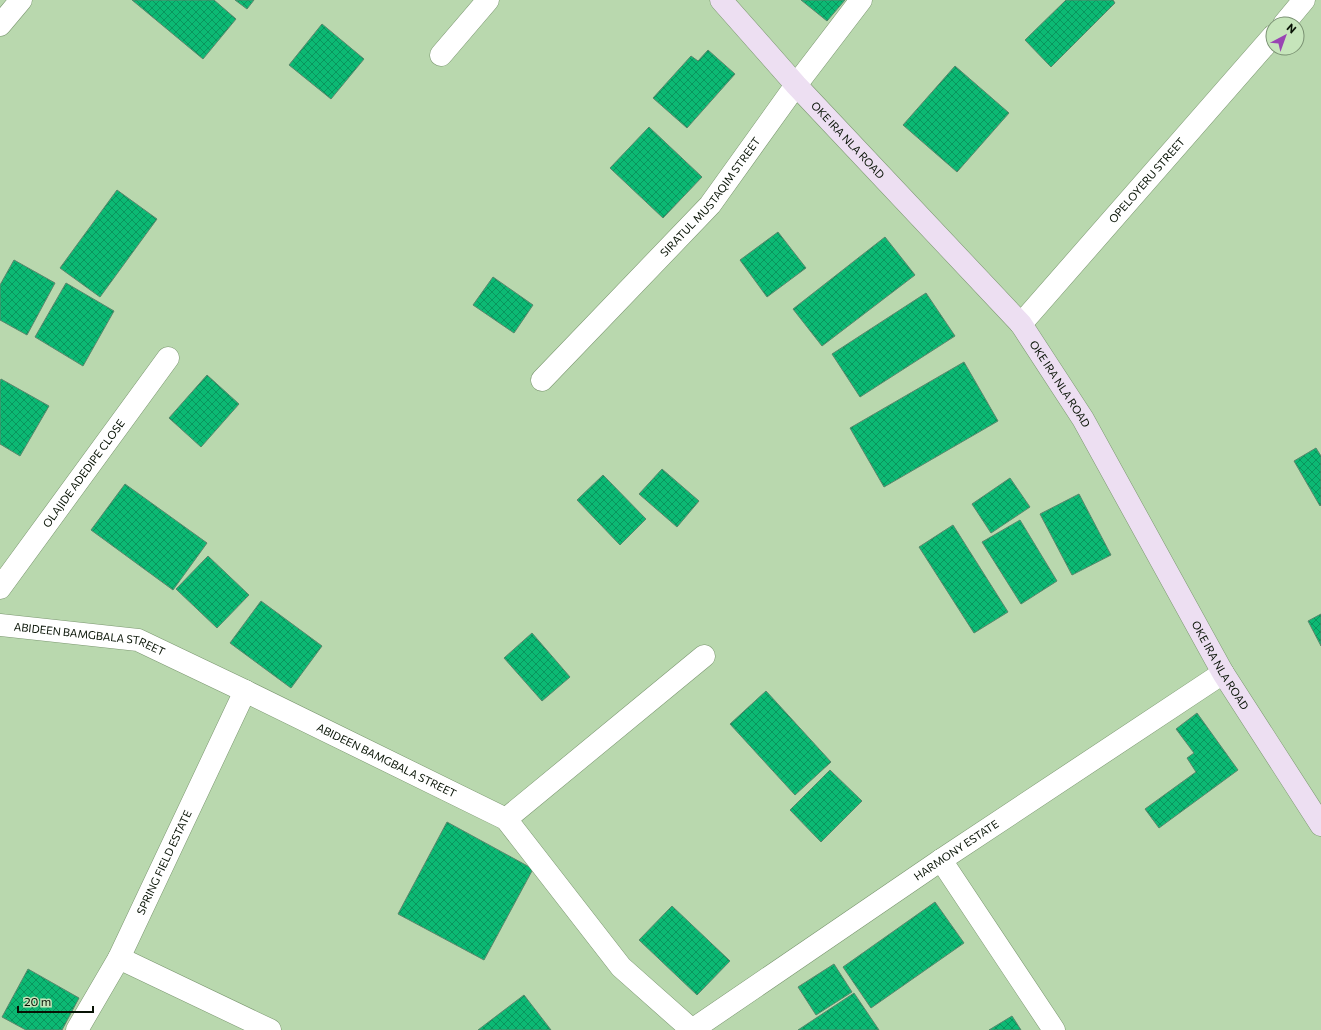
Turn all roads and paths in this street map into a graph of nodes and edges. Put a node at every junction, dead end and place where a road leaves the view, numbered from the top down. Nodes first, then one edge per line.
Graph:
1 (21, 0) edge
2 (488, 0) edge
3 (721, 0) edge
4 (861, 0) edge
5 (1304, 0) edge
6 (1291, 16) edge
7 (0, 25) edge
8 (1265, 45) edge
9 (441, 55) dead end
10 (796, 85) junction
11 (1021, 324) junction
12 (168, 358) dead end
13 (542, 380) dead end
14 (0, 588) edge
15 (0, 625) edge
16 (704, 656) dead end
17 (1223, 672) junction
18 (245, 690) junction
19 (506, 820) junction
20 (1321, 825) edge
21 (941, 860) junction
22 (119, 958) junction
23 (76, 1030) edge
24 (270, 1030) edge
25 (692, 1030) edge
26 (1054, 1030) edge

1 - 7 street
2 - 9 street
3 - 10 street, OKE IRA NLA ROAD
4 - 10 street, SIRATUL MUSTAQIM STREET
5 - 6 street
8 - 11 street, OPELOYERU STREET
10 - 11 street, OKE IRA NLA ROAD
10 - 13 street, SIRATUL MUSTAQIM STREET
11 - 17 street, OKE IRA NLA ROAD
12 - 14 street, OLAJIDE ADEDIPE CLOSE
15 - 18 street, ABIDEEN BAMGBALA STREET
16 - 19 street
17 - 20 street, OKE IRA NLA ROAD
17 - 21 street, HARMONY ESTATE
18 - 19 street, ABIDEEN BAMGBALA STREET
18 - 22 street, SPRING FIELD ESTATE
19 - 25 street, ABIDEEN BAMGBALA STREET
21 - 25 street, HARMONY ESTATE
21 - 26 street
22 - 23 street, SPRING FIELD ESTATE
22 - 24 street

